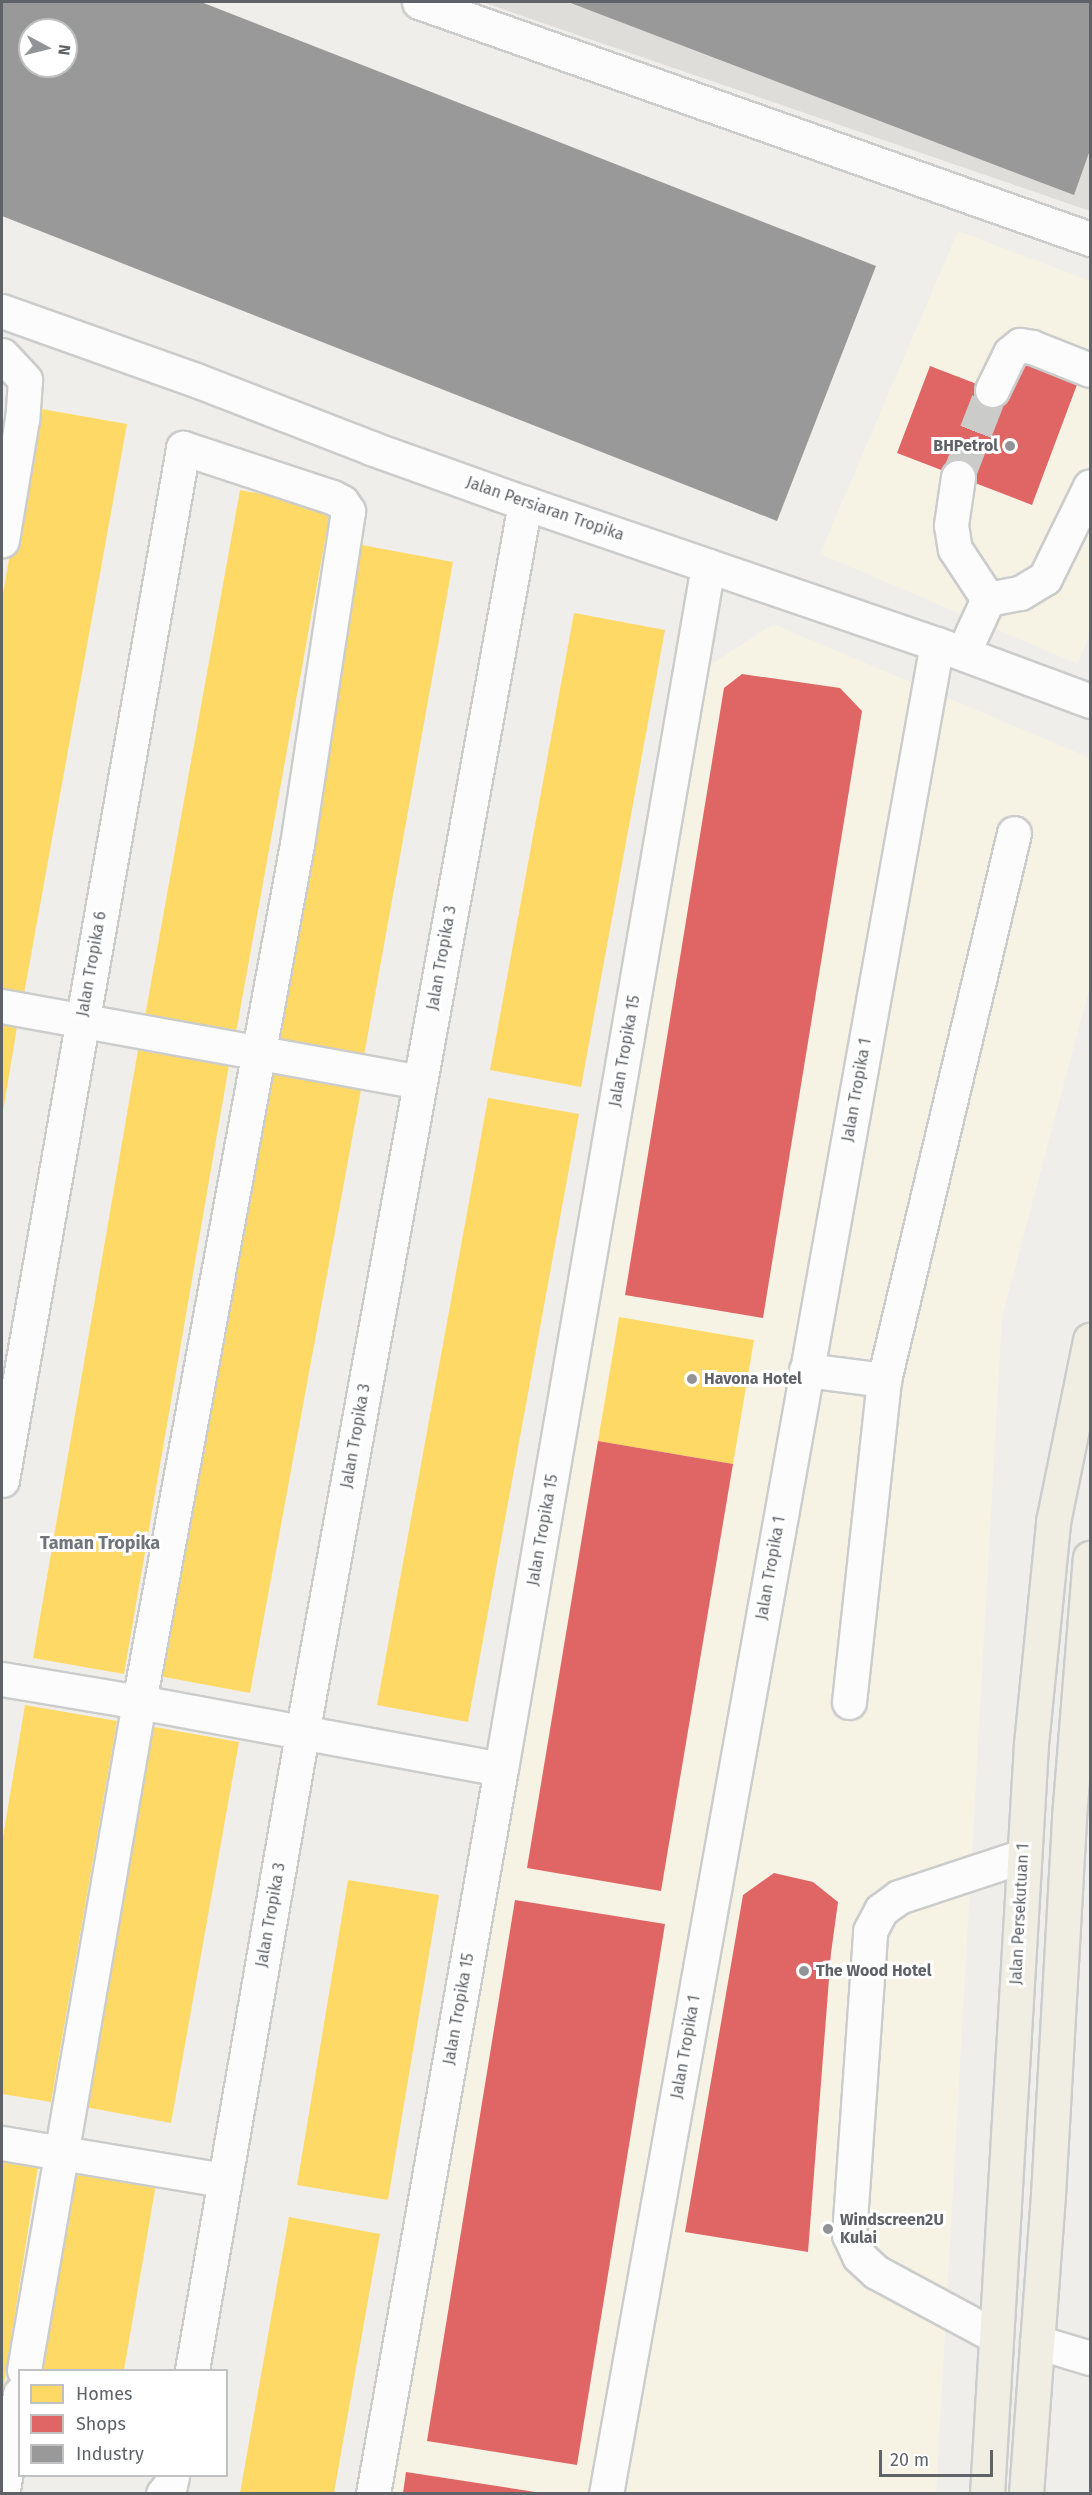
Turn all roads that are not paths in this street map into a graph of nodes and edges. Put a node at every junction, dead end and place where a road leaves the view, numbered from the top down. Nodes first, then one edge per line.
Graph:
1 (419, 2) edge
2 (1090, 239) edge
3 (2, 311) edge
4 (2, 355) edge
5 (1090, 370) edge
6 (992, 390) tunnel mouth
7 (958, 477) tunnel mouth
8 (1090, 486) edge
9 (525, 503) junction
10 (2, 540) edge
11 (708, 566) junction
12 (988, 599) junction
13 (950, 648) junction
14 (1090, 701) edge
15 (1014, 833) dead end
16 (2, 1006) edge
17 (82, 1020) junction
18 (258, 1052) junction
19 (419, 1082) junction
20 (1090, 1340) edge
21 (806, 1370) junction
22 (884, 1380) junction
23 (2, 1480) edge
24 (1090, 1558) edge
25 (2, 1679) edge
26 (139, 1702) junction
27 (849, 1702) dead end
28 (302, 1734) junction
29 (501, 1769) junction
30 (1023, 1856) junction
31 (2, 2143) edge
32 (62, 2152) junction
33 (224, 2180) junction
34 (995, 2336) junction
35 (1037, 2342) junction
36 (1090, 2358) edge
37 (24, 2369) edge
38 (192, 2369) edge
39 (18, 2405) edge
40 (172, 2477) edge
41 (2, 2493) edge
42 (163, 2493) edge
43 (373, 2493) edge
44 (606, 2493) edge
45 (987, 2493) edge
46 (1026, 2493) edge

1 - 2 street
3 - 9 street, Jalan Persiaran Tropika
4 - 10 street
5 - 6 street
7 - 12 street
8 - 12 street
9 - 11 street, Jalan Persiaran Tropika
9 - 19 street, Jalan Tropika 3
11 - 13 street, Jalan Persiaran Tropika
11 - 29 street, Jalan Tropika 15
12 - 13 street, Jalan Tropika 1
13 - 14 street, Jalan Persiaran Tropika
13 - 21 street, Jalan Tropika 1
15 - 22 street
16 - 17 street
17 - 18 street
17 - 18 street, Jalan Tropika 6
17 - 23 street, Jalan Tropika 6
18 - 19 street
18 - 26 street
19 - 28 street, Jalan Tropika 3
20 - 30 highway, Jalan Persekutuan 1
21 - 22 street
21 - 44 street, Jalan Tropika 1
22 - 27 street
24 - 35 highway
25 - 26 street
26 - 28 street
26 - 32 street
28 - 29 street
28 - 33 street, Jalan Tropika 3
29 - 43 street, Jalan Tropika 15
30 - 34 highway, Jalan Persekutuan 1
30 - 34 street
31 - 32 street
32 - 33 street
32 - 37 street
33 - 38 street, Jalan Tropika 3
34 - 45 highway, Jalan Persekutuan 1
35 - 36 street
35 - 46 highway
39 - 41 street
40 - 42 street

